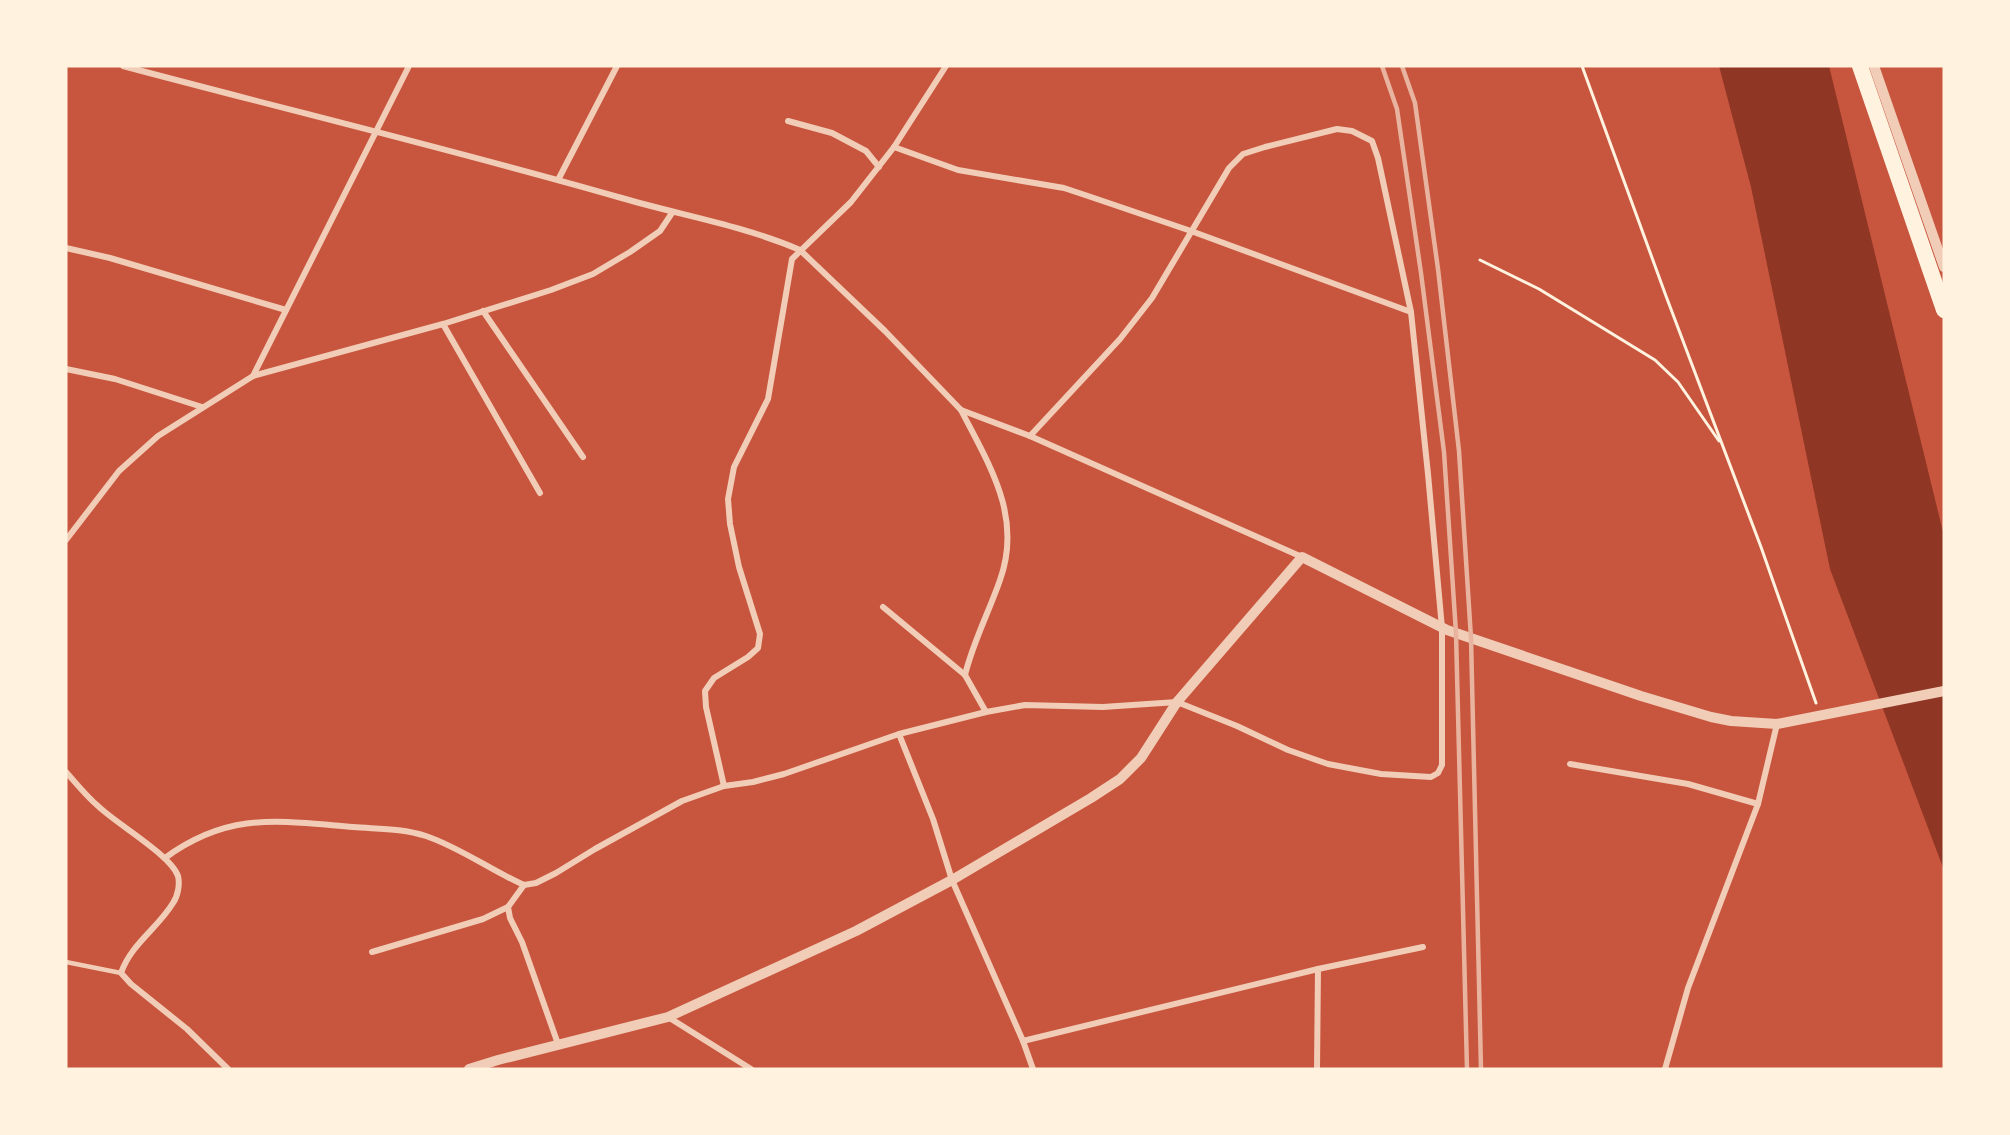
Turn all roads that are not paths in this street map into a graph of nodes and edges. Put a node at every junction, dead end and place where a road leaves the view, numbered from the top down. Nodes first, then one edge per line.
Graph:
1 (123, 66) edge
2 (409, 66) edge
3 (616, 66) edge
4 (946, 66) edge
5 (1860, 66) edge
6 (1874, 66) edge
7 (788, 121) dead end
8 (376, 133) junction
9 (894, 147) junction
10 (879, 167) junction
11 (558, 180) junction
12 (672, 213) junction
13 (1191, 231) junction
14 (66, 248) edge
15 (800, 250) junction
16 (1944, 267) edge
17 (1944, 309) edge
18 (286, 310) junction
19 (483, 312) junction
20 (1411, 312) junction
21 (443, 324) junction
22 (66, 369) edge
23 (253, 376) junction
24 (202, 407) junction
25 (961, 410) junction
26 (1030, 436) junction
27 (583, 456) dead end
28 (540, 493) dead end
29 (66, 540) edge
30 (1302, 557) junction
31 (883, 607) dead end
32 (1442, 628) junction
33 (965, 675) junction
34 (1944, 691) edge
35 (1177, 702) junction
36 (987, 712) junction
37 (1777, 724) junction
38 (899, 734) junction
39 (1570, 764) dead end
40 (66, 772) edge
41 (724, 786) junction
42 (1758, 804) junction
43 (165, 858) junction
44 (952, 880) junction
45 (524, 885) junction
46 (508, 907) junction
47 (1423, 947) dead end
48 (372, 952) dead end
49 (66, 962) edge
50 (1318, 969) junction
51 (121, 973) junction
52 (668, 1017) junction
53 (1023, 1041) junction
54 (558, 1044) junction
55 (228, 1069) edge
56 (469, 1069) edge
57 (751, 1069) edge
58 (1033, 1069) edge
59 (1317, 1069) edge
60 (1665, 1069) edge

1 - 8 street
2 - 8 street
3 - 11 street
4 - 9 street
5 - 17 highway
6 - 16 street
7 - 10 street
8 - 11 street
8 - 18 street
9 - 10 street
9 - 13 street
10 - 15 street
11 - 12 street
12 - 15 street
12 - 19 street
13 - 20 street
13 - 20 street
13 - 26 street
14 - 18 street
15 - 25 street
15 - 41 street
18 - 23 street
19 - 21 street
19 - 27 street
20 - 32 street
21 - 23 street
21 - 28 street
22 - 24 street
23 - 24 street
24 - 29 street
25 - 26 street
25 - 33 street
26 - 30 street
30 - 32 street
30 - 35 street
31 - 33 street
32 - 35 street
32 - 37 street
33 - 36 street
34 - 37 street
35 - 36 street
35 - 44 street
36 - 38 street
37 - 42 street
38 - 41 street
38 - 44 street
39 - 42 street
40 - 43 street
41 - 45 street
42 - 60 street
43 - 45 street
43 - 51 street
44 - 52 street
44 - 53 street
45 - 46 street
46 - 48 street
46 - 54 street
47 - 50 street
49 - 51 lane
50 - 53 street
50 - 59 street
51 - 55 street
52 - 54 street
52 - 57 street
53 - 58 street
54 - 56 street

